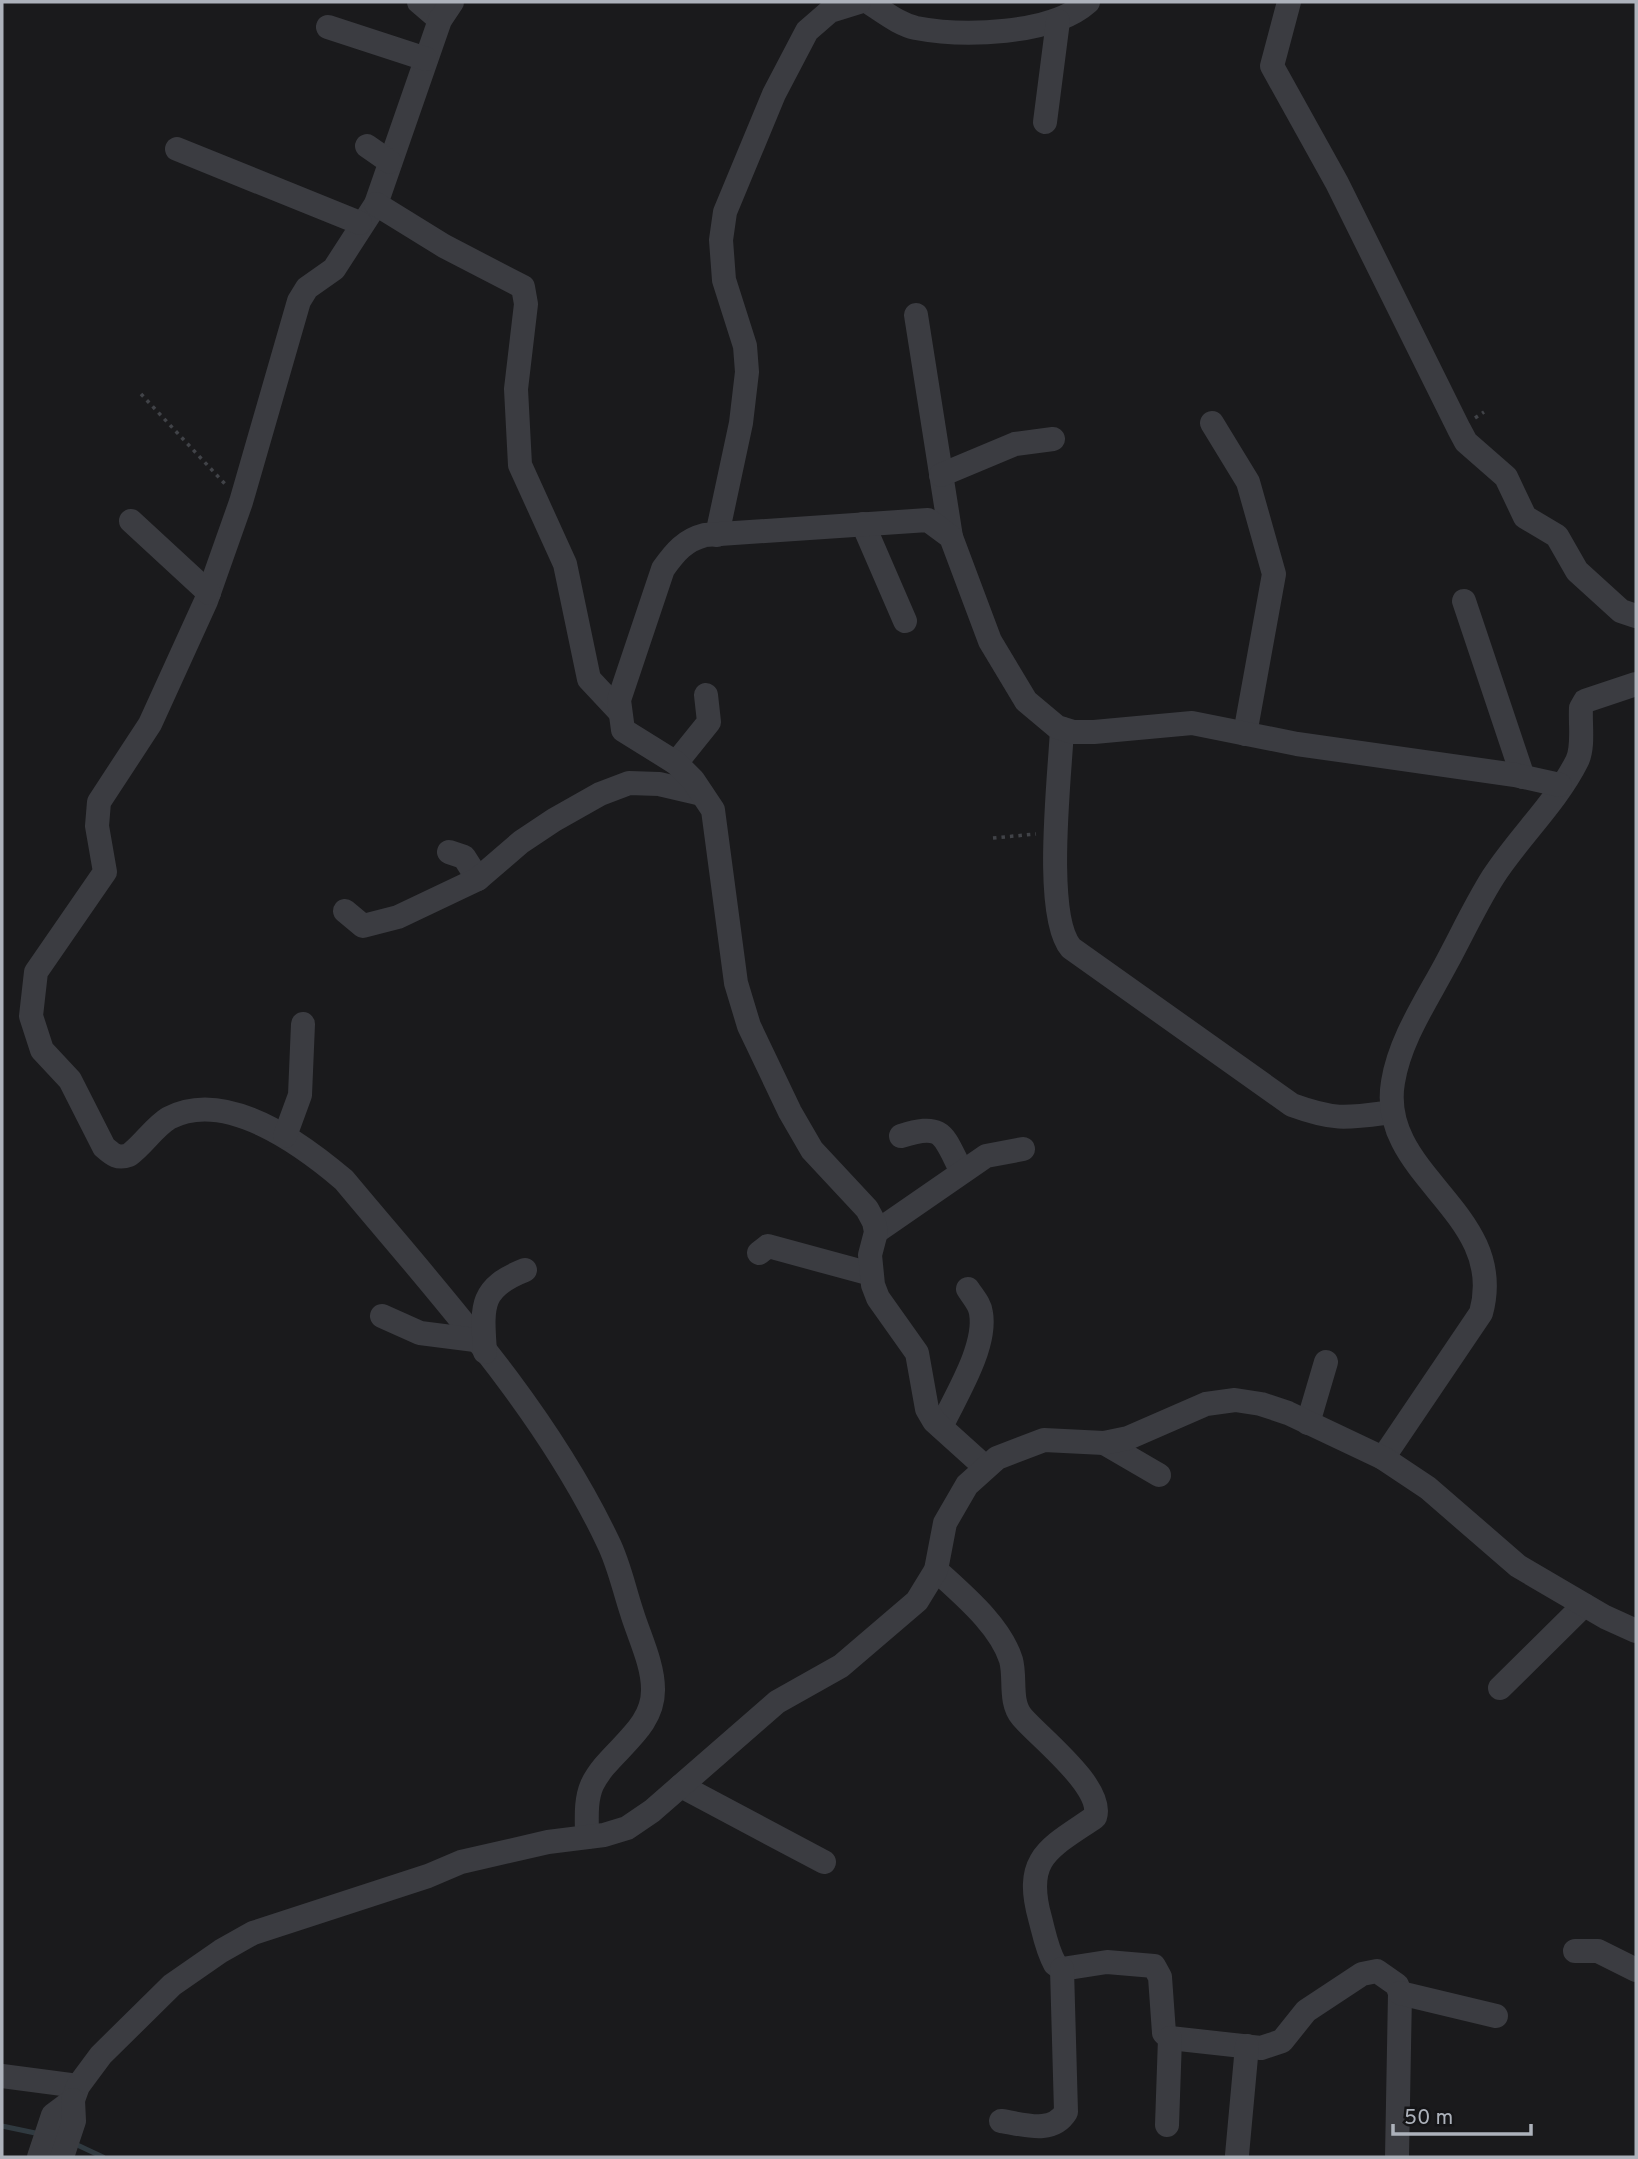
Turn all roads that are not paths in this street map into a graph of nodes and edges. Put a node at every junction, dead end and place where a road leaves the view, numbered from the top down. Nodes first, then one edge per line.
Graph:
1 (419, 2) edge
2 (859, 2) edge
3 (868, 2) edge
4 (1088, 2) edge
5 (1289, 2) edge
6 (446, 11) edge
7 (1058, 21) junction
8 (328, 27) dead end
9 (426, 59) junction
10 (1045, 122) dead end
11 (367, 146) dead end
12 (177, 149) dead end
13 (390, 162) junction
14 (376, 204) junction
15 (360, 223) junction
16 (916, 315) dead end
17 (1212, 423) dead end
18 (1053, 439) dead end
19 (941, 475) junction
20 (131, 521) dead end
21 (863, 524) junction
22 (717, 535) junction
23 (951, 537) junction
24 (209, 593) junction
25 (1464, 601) dead end
26 (1636, 617) edge
27 (905, 621) dead end
28 (1636, 684) edge
29 (706, 695) dead end
30 (618, 710) junction
31 (1062, 729) junction
32 (1245, 734) junction
33 (676, 763) junction
34 (1524, 777) junction
35 (1560, 785) junction
36 (702, 794) junction
37 (449, 852) dead end
38 (478, 879) junction
39 (345, 911) dead end
40 (303, 1024) dead end
41 (1392, 1112) junction
42 (285, 1136) junction
43 (901, 1136) dead end
44 (1023, 1149) dead end
45 (962, 1172) junction
46 (876, 1232) junction
47 (759, 1253) dead end
48 (525, 1270) dead end
49 (871, 1274) junction
50 (968, 1289) dead end
51 (382, 1316) dead end
52 (480, 1346) junction
53 (1326, 1362) dead end
54 (1308, 1423) junction
55 (940, 1427) junction
56 (1104, 1443) junction
57 (1383, 1458) junction
58 (985, 1467) junction
59 (1159, 1475) dead end
60 (936, 1570) junction
61 (1584, 1605) junction
62 (1636, 1631) edge
63 (1500, 1688) dead end
64 (681, 1786) junction
65 (587, 1837) junction
66 (824, 1862) dead end
67 (1575, 1951) dead end
68 (1062, 1969) junction
69 (1636, 1970) edge
70 (1400, 1993) junction
71 (1496, 2016) dead end
72 (1170, 2038) junction
73 (1248, 2046) junction
74 (2, 2076) edge
75 (76, 2093) junction
76 (1001, 2121) dead end
77 (1167, 2124) dead end
78 (52, 2146) edge
79 (1237, 2155) dead end
80 (1396, 2157) edge

1 - 6 street
2 - 22 street
3 - 7 street
4 - 7 street
5 - 26 street
6 - 9 street
7 - 10 street
8 - 9 street
9 - 13 street
11 - 13 street
12 - 15 street
13 - 14 street
14 - 15 street
14 - 30 street
15 - 24 street
16 - 19 street
17 - 32 street
18 - 19 street
19 - 23 street
20 - 24 street
21 - 22 street
21 - 23 street
21 - 27 street
22 - 30 street
23 - 31 street
24 - 42 street
25 - 34 street
28 - 35 street
29 - 33 street
30 - 33 street
31 - 32 street
31 - 41 street
32 - 34 street
33 - 36 street
34 - 35 street
35 - 41 street
36 - 38 street
36 - 46 street
37 - 38 street
38 - 39 street
40 - 42 street
41 - 57 street
42 - 52 street
43 - 45 street
44 - 45 street
45 - 46 street
46 - 49 street
47 - 49 street
48 - 52 street
49 - 55 street
50 - 55 street
51 - 52 street
52 - 65 street
53 - 54 street
54 - 56 street
54 - 57 street
55 - 58 street
56 - 58 street
56 - 59 street
57 - 61 street
58 - 60 street
60 - 64 street
60 - 68 street
61 - 62 street
61 - 63 street
64 - 65 street
64 - 66 street
65 - 75 street
67 - 69 street
68 - 72 street
68 - 76 street
70 - 71 street
70 - 73 street
70 - 80 street
72 - 73 street
72 - 77 street
73 - 79 street
74 - 75 street
75 - 78 street

